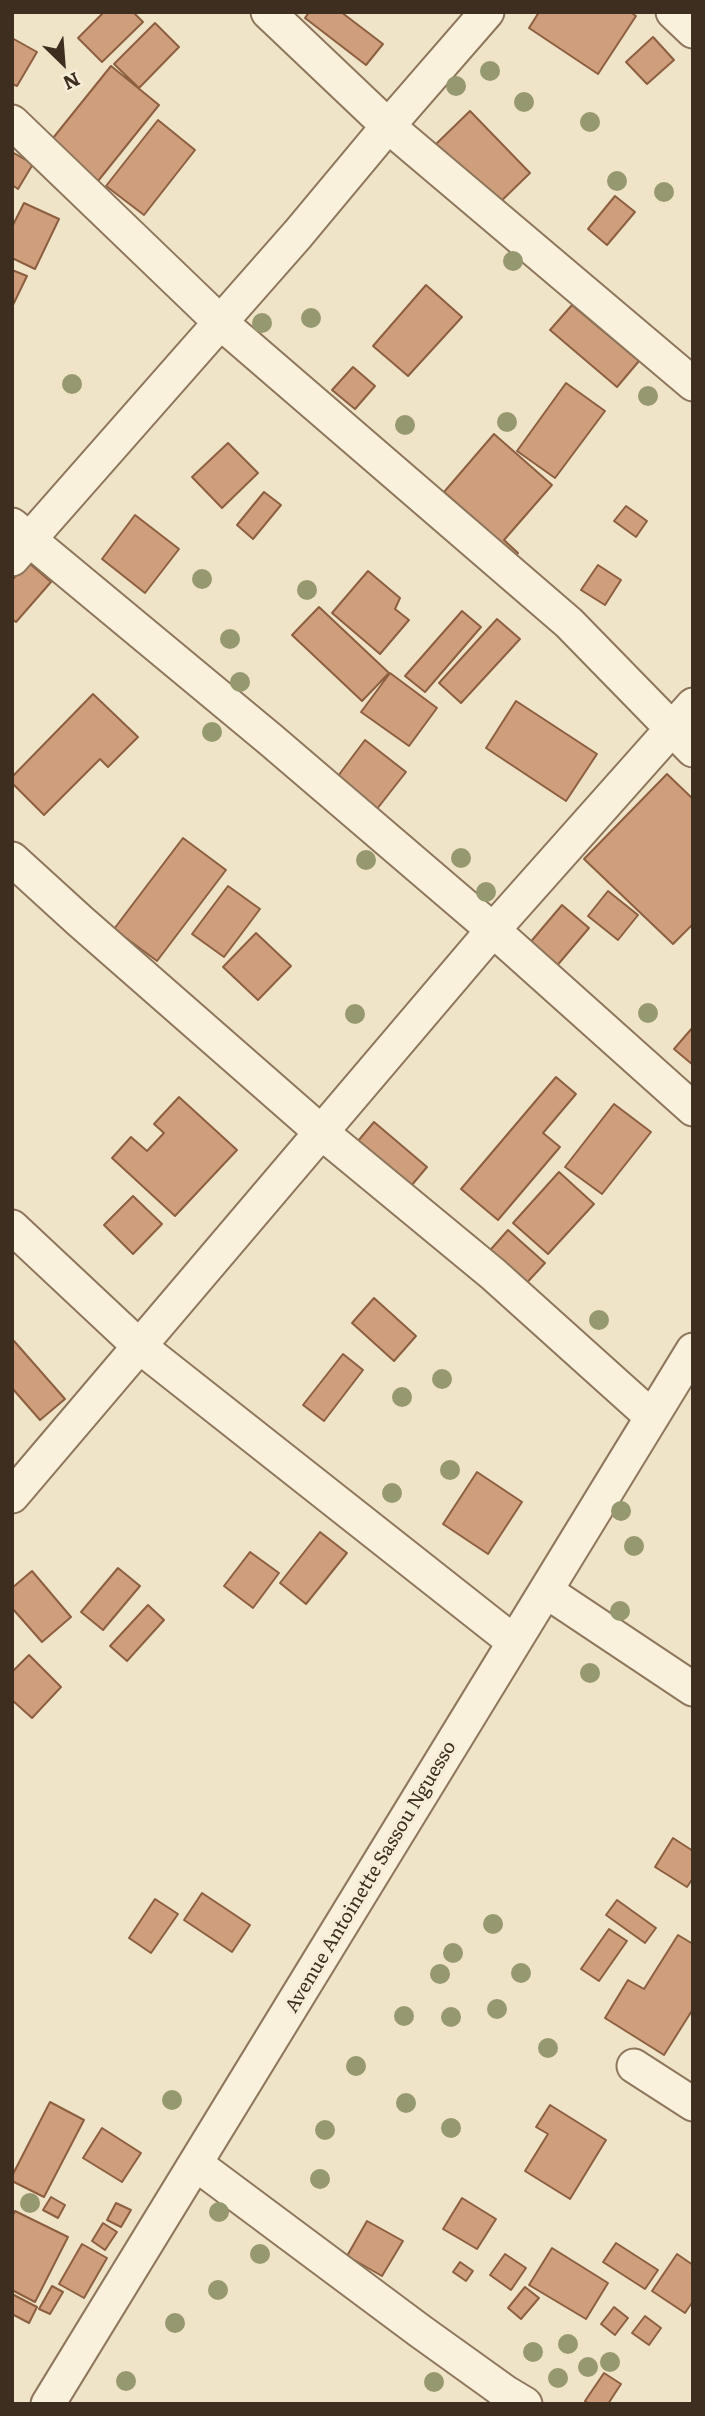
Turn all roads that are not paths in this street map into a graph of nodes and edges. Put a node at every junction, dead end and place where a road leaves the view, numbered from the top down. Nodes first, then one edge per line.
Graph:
1 (268, 12) edge
2 (487, 12) edge
3 (673, 12) edge
4 (693, 31) edge
5 (12, 122) edge
6 (388, 126) junction
7 (220, 322) junction
8 (693, 384) edge
9 (18, 541) edge
10 (686, 728) edge
11 (12, 859) edge
12 (493, 930) junction
13 (693, 1108) edge
14 (321, 1132) junction
15 (12, 1227) edge
16 (139, 1346) junction
17 (693, 1350) edge
18 (652, 1417) junction
19 (12, 1496) edge
20 (546, 1591) junction
21 (514, 1642) junction
22 (693, 1689) edge
23 (634, 2066) dead end
24 (693, 2104) edge
25 (196, 2164) junction
26 (48, 2404) edge
27 (525, 2404) edge

1 - 6 street
2 - 6 street
3 - 4 street
5 - 7 street
6 - 7 street
6 - 8 street
7 - 9 street
7 - 10 street
9 - 12 street
10 - 12 street
11 - 14 street
12 - 13 street
12 - 14 street
14 - 16 street
14 - 18 street
15 - 16 street
16 - 19 street
16 - 21 street
17 - 18 street, Avenue Antoinette Sassou Nguesso
18 - 20 street, Avenue Antoinette Sassou Nguesso
20 - 21 street, Avenue Antoinette Sassou Nguesso
20 - 22 street
21 - 25 street, Avenue Antoinette Sassou Nguesso
23 - 24 street
25 - 26 street, Avenue Antoinette Sassou Nguesso
25 - 27 street

